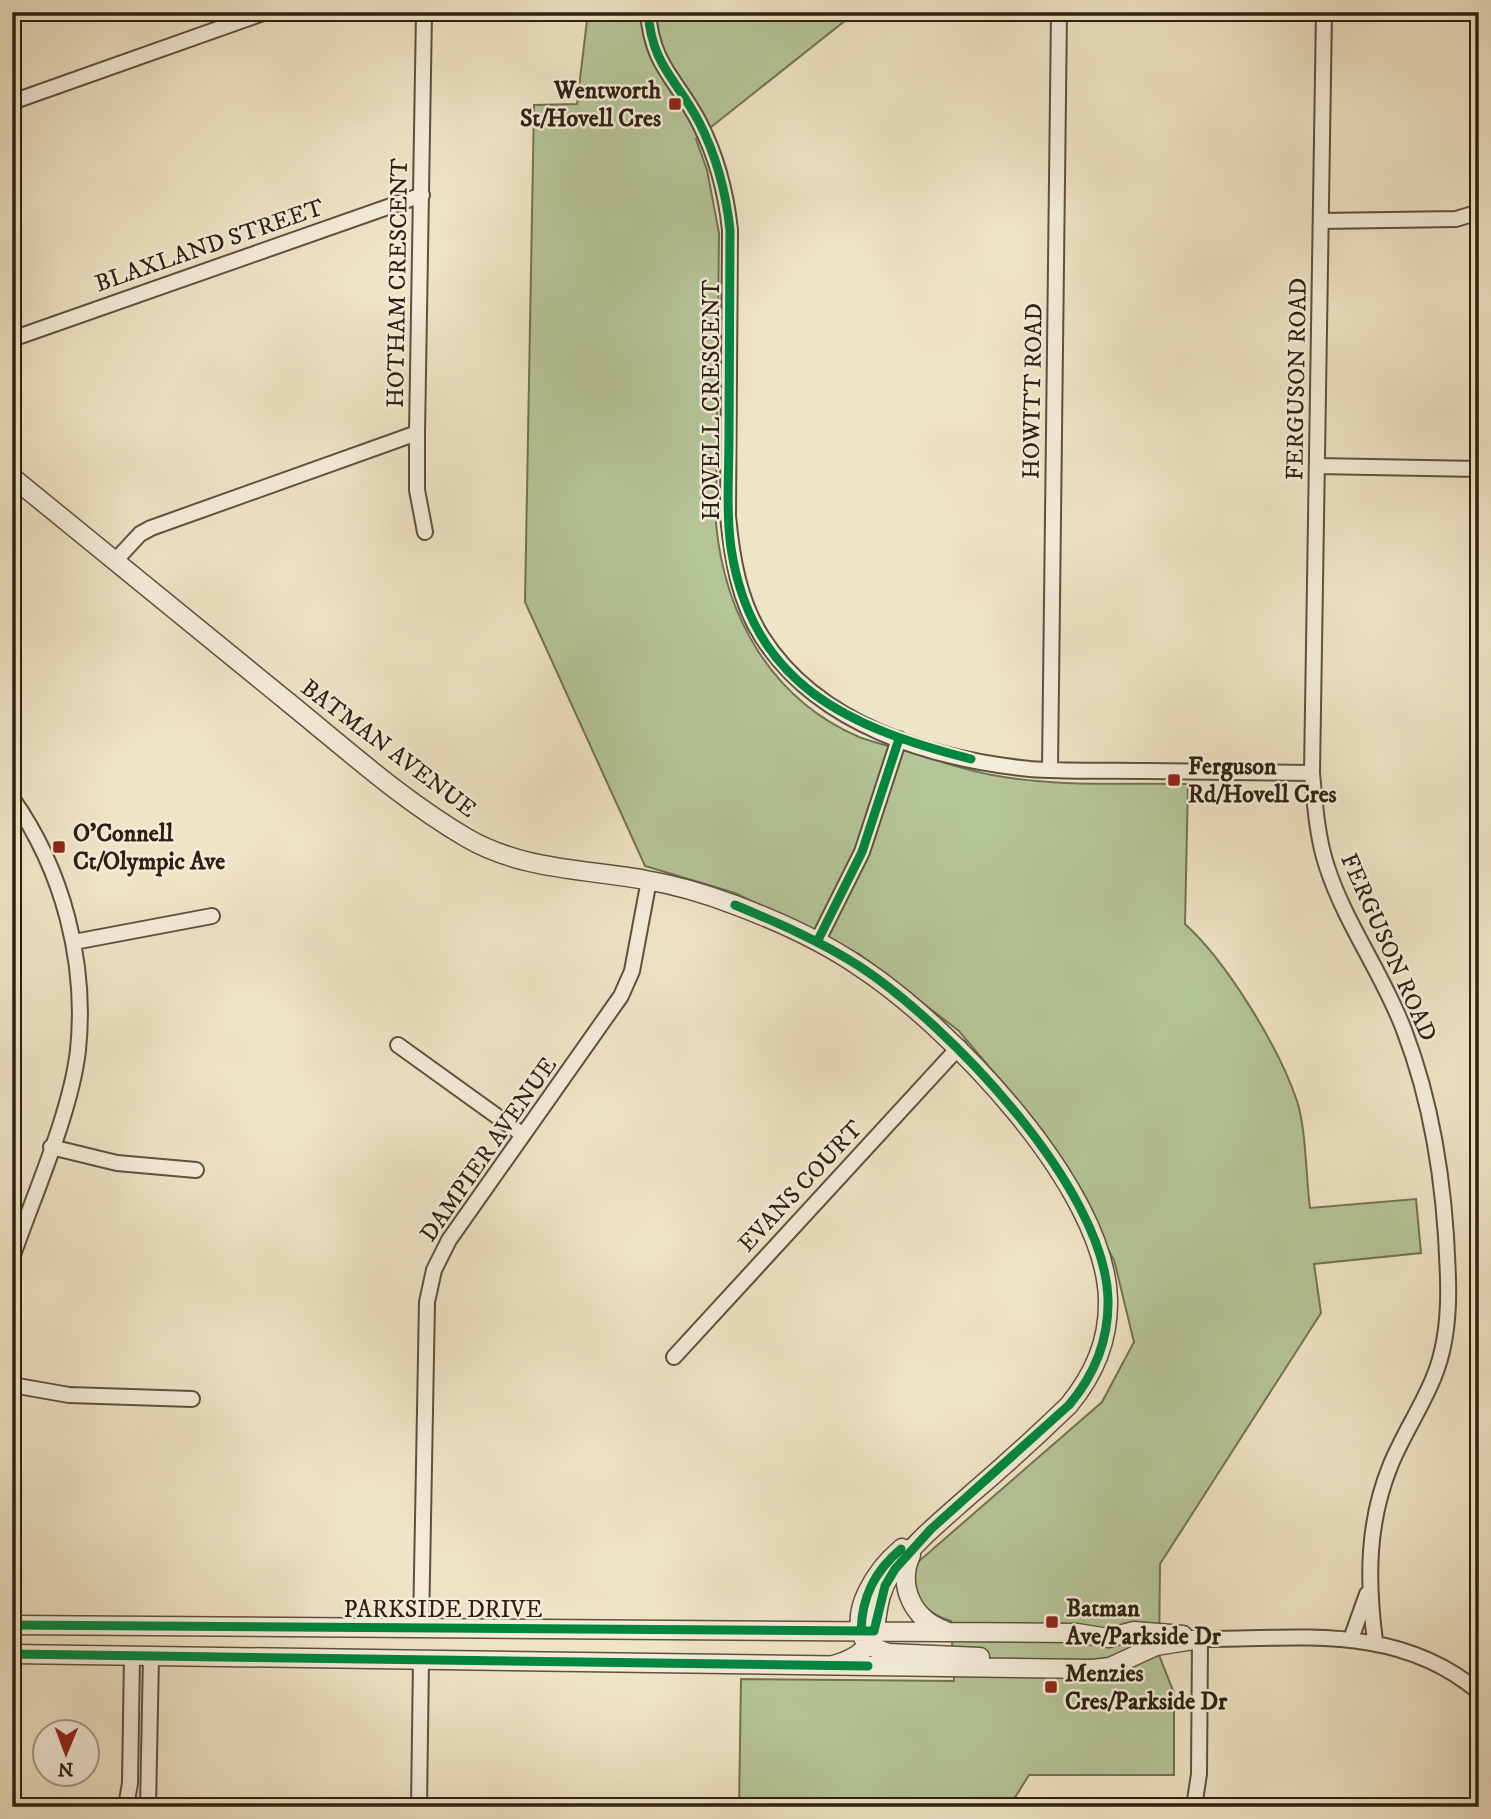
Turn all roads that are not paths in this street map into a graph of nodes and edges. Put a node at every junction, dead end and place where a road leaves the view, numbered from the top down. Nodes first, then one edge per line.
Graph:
1 (267, 12) edge
2 (424, 12) edge
3 (648, 12) edge
4 (1059, 12) edge
5 (1324, 12) edge
6 (12, 102) edge
7 (422, 195) junction
8 (1479, 212) edge
9 (1321, 221) junction
10 (12, 339) edge
11 (416, 433) junction
12 (1317, 466) junction
13 (1479, 469) edge
14 (12, 477) edge
15 (425, 532) dead end
16 (115, 561) junction
17 (899, 739) junction
18 (1050, 769) junction
19 (1312, 774) junction
20 (12, 798) edge
21 (649, 880) junction
22 (212, 916) dead end
23 (74, 942) junction
24 (817, 942) junction
25 (398, 1045) dead end
26 (959, 1047) junction
27 (523, 1135) junction
28 (51, 1147) junction
29 (196, 1170) dead end
30 (12, 1258) edge
31 (674, 1357) dead end
32 (12, 1385) edge
33 (192, 1399) dead end
34 (931, 1530) junction
35 (917, 1546) junction
36 (1368, 1589) junction
37 (12, 1625) edge
38 (141, 1626) junction
39 (421, 1629) junction
40 (950, 1632) junction
41 (868, 1636) junction
42 (1200, 1639) junction
43 (1351, 1639) junction
44 (1375, 1641) junction
45 (12, 1654) edge
46 (141, 1656) junction
47 (421, 1660) junction
48 (832, 1665) junction
49 (1036, 1667) junction
50 (1479, 1692) edge
51 (131, 1770) junction
52 (149, 1771) junction
53 (126, 1807) edge
54 (148, 1807) edge
55 (419, 1807) edge
56 (1194, 1807) edge

1 - 6 street
2 - 7 street, HOTHAM CRESCENT
3 - 17 street, HOVELL CRESCENT
4 - 18 street, HOWITT ROAD
5 - 9 street, FERGUSON ROAD
7 - 10 street, BLAXLAND STREET
7 - 11 street, HOTHAM CRESCENT
8 - 9 street
9 - 12 street, FERGUSON ROAD
11 - 15 street
11 - 16 street, HOTHAM CRESCENT
12 - 13 street
12 - 19 street, FERGUSON ROAD
14 - 16 street, BATMAN AVENUE
16 - 21 street, BATMAN AVENUE
17 - 18 street, HOVELL CRESCENT
17 - 24 street
18 - 19 street, HOVELL CRESCENT
19 - 36 street, FERGUSON ROAD
20 - 23 street
21 - 24 street, BATMAN AVENUE
21 - 27 street, DAMPIER AVENUE
22 - 23 street
23 - 28 street
24 - 26 street, BATMAN AVENUE
25 - 27 street
26 - 31 street, EVANS COURT
26 - 34 street, BATMAN AVENUE
27 - 39 street, DAMPIER AVENUE
28 - 29 street
28 - 30 street
32 - 33 street
34 - 35 street, BATMAN AVENUE
34 - 41 street, BATMAN AVENUE
35 - 40 street, BATMAN AVENUE
35 - 41 street, BATMAN AVENUE
36 - 43 street, FERGUSON ROAD
36 - 44 street, FERGUSON ROAD
37 - 38 street, PARKSIDE DRIVE
38 - 39 street, PARKSIDE DRIVE
38 - 46 street
39 - 41 street, PARKSIDE DRIVE
39 - 47 street
40 - 41 street, PARKSIDE DRIVE
40 - 42 street, PARKSIDE DRIVE
41 - 48 street
41 - 49 street
42 - 43 street, PARKSIDE DRIVE
42 - 49 street, PARKSIDE DRIVE
42 - 56 street
43 - 44 street, PARKSIDE DRIVE
44 - 50 street, PARKSIDE DRIVE
45 - 46 street, PARKSIDE DRIVE
46 - 47 street, PARKSIDE DRIVE
46 - 51 street
46 - 52 street
47 - 48 street, PARKSIDE DRIVE
47 - 55 street
48 - 49 street, PARKSIDE DRIVE
51 - 52 street
51 - 53 street
52 - 54 street

